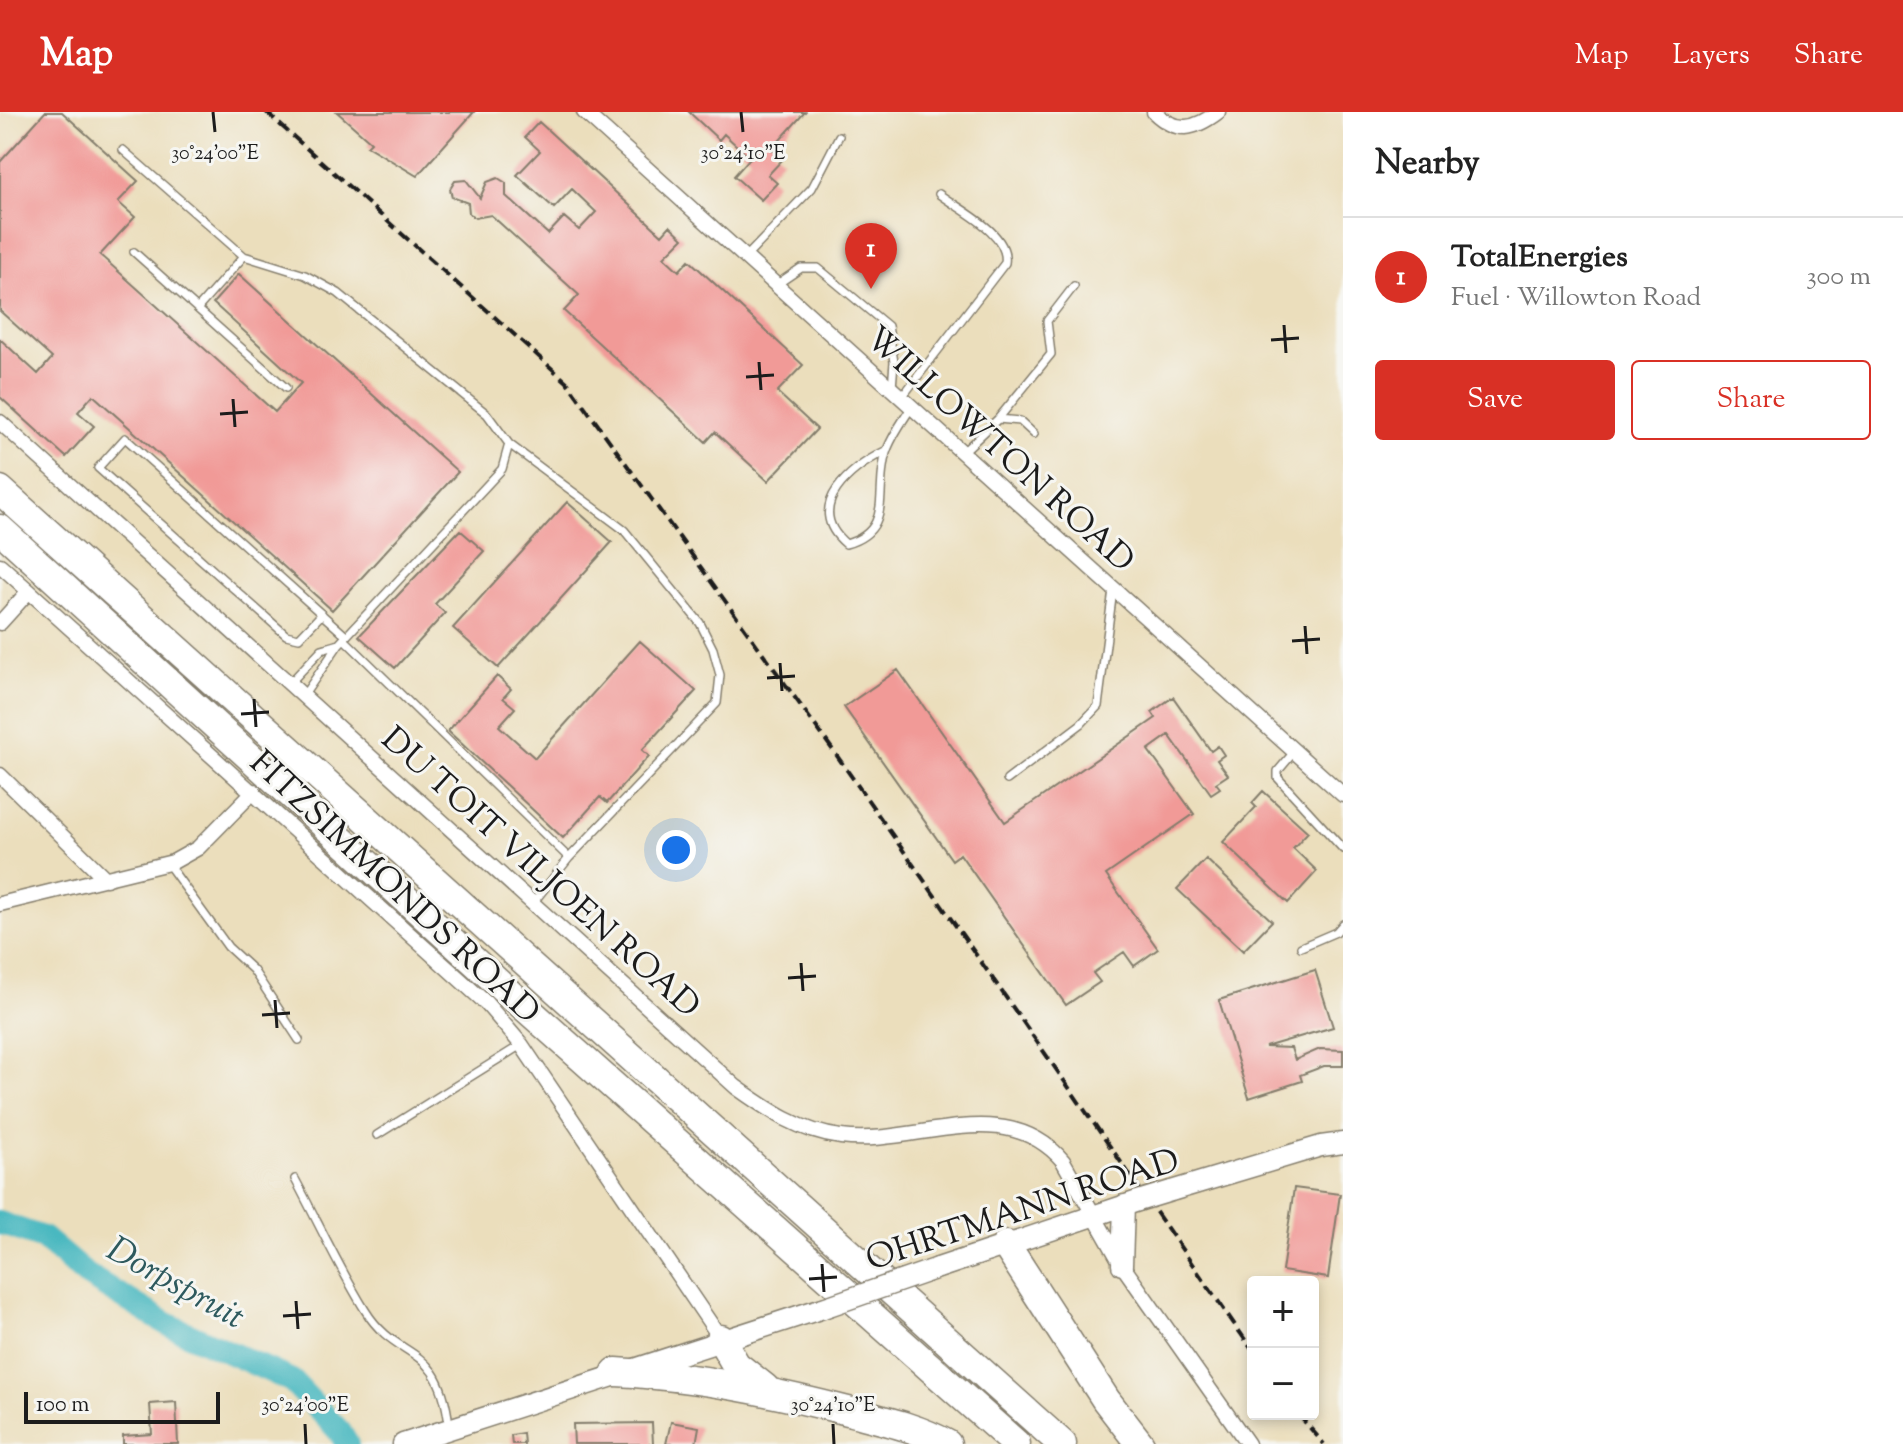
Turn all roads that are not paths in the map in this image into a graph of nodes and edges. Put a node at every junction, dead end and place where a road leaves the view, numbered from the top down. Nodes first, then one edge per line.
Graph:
1 (1154, 112) edge
2 (1218, 112) edge
3 (592, 115) edge
4 (839, 136) dead end
5 (123, 150) dead end
6 (939, 194) dead end
7 (134, 252) dead end
8 (244, 256) junction
9 (745, 258) junction
10 (776, 285) junction
11 (1074, 286) dead end
12 (198, 308) junction
13 (286, 388) dead end
14 (902, 397) junction
15 (998, 419) junction
16 (0, 422) edge
17 (1034, 434) dead end
18 (509, 444) junction
19 (887, 450) junction
20 (963, 452) junction
21 (0, 490) edge
22 (0, 529) edge
23 (0, 565) edge
24 (1113, 590) junction
25 (29, 591) junction
26 (322, 614) junction
27 (0, 623) edge
28 (343, 640) junction
29 (290, 683) junction
30 (304, 695) junction
31 (1294, 752) junction
32 (0, 775) edge
33 (1007, 780) dead end
34 (254, 791) junction
35 (1343, 795) edge
36 (1343, 849) edge
37 (569, 858) junction
38 (168, 864) junction
39 (106, 879) junction
40 (0, 904) edge
41 (532, 905) junction
42 (1343, 924) edge
43 (1301, 947) dead end
44 (299, 1040) dead end
45 (521, 1044) junction
46 (377, 1135) dead end
47 (1343, 1143) edge
48 (295, 1179) dead end
49 (1131, 1203) junction
50 (1094, 1215) junction
51 (1006, 1245) junction
52 (1122, 1265) junction
53 (721, 1339) junction
54 (616, 1372) junction
55 (769, 1391) junction
56 (451, 1437) edge
57 (403, 1444) edge
58 (947, 1444) edge
59 (1016, 1444) edge
60 (1062, 1444) edge
61 (1140, 1444) edge
62 (1248, 1444) edge

1 - 2 street
3 - 9 street, WILLOWTON ROAD
4 - 9 lane
5 - 8 lane
6 - 14 lane
7 - 12 lane
8 - 12 lane
8 - 18 lane
9 - 10 street, WILLOWTON ROAD
10 - 14 street, WILLOWTON ROAD
10 - 14 lane
11 - 15 lane
12 - 13 lane
14 - 19 lane
14 - 20 street, WILLOWTON ROAD
15 - 17 lane
15 - 20 lane
16 - 29 street, DU TOIT VILJOEN ROAD
18 - 28 lane
18 - 37 lane
19 - 19 lane
20 - 24 street, WILLOWTON ROAD
21 - 60 highway
22 - 59 highway
23 - 25 street, FITZSIMMONDS ROAD
24 - 31 street, WILLOWTON ROAD
24 - 33 lane
25 - 27 street
25 - 34 street, FITZSIMMONDS ROAD
26 - 26 lane
26 - 28 lane
28 - 29 lane
28 - 30 lane
28 - 37 lane
29 - 30 street, DU TOIT VILJOEN ROAD
30 - 41 street, DU TOIT VILJOEN ROAD
31 - 35 street, WILLOWTON ROAD
31 - 36 lane
32 - 39 street
34 - 38 street
34 - 45 street, FITZSIMMONDS ROAD
37 - 41 lane
38 - 39 street
38 - 44 lane
39 - 40 street
41 - 50 street, DU TOIT VILJOEN ROAD
42 - 43 lane
45 - 46 lane
45 - 53 street, FITZSIMMONDS ROAD
47 - 49 main road, OHRTMANN ROAD, bridge
48 - 56 lane
49 - 50 main road, OHRTMANN ROAD
49 - 52 main road
50 - 51 main road, OHRTMANN ROAD
50 - 52 street, DU TOIT VILJOEN ROAD
51 - 53 main road, OHRTMANN ROAD, bridge
51 - 61 highway
52 - 62 street, DU TOIT VILJOEN ROAD
53 - 54 main road, OHRTMANN ROAD
53 - 55 highway
54 - 55 highway
54 - 56 main road, OHRTMANN ROAD
55 - 58 highway
56 - 57 main road, OHRTMANN ROAD

